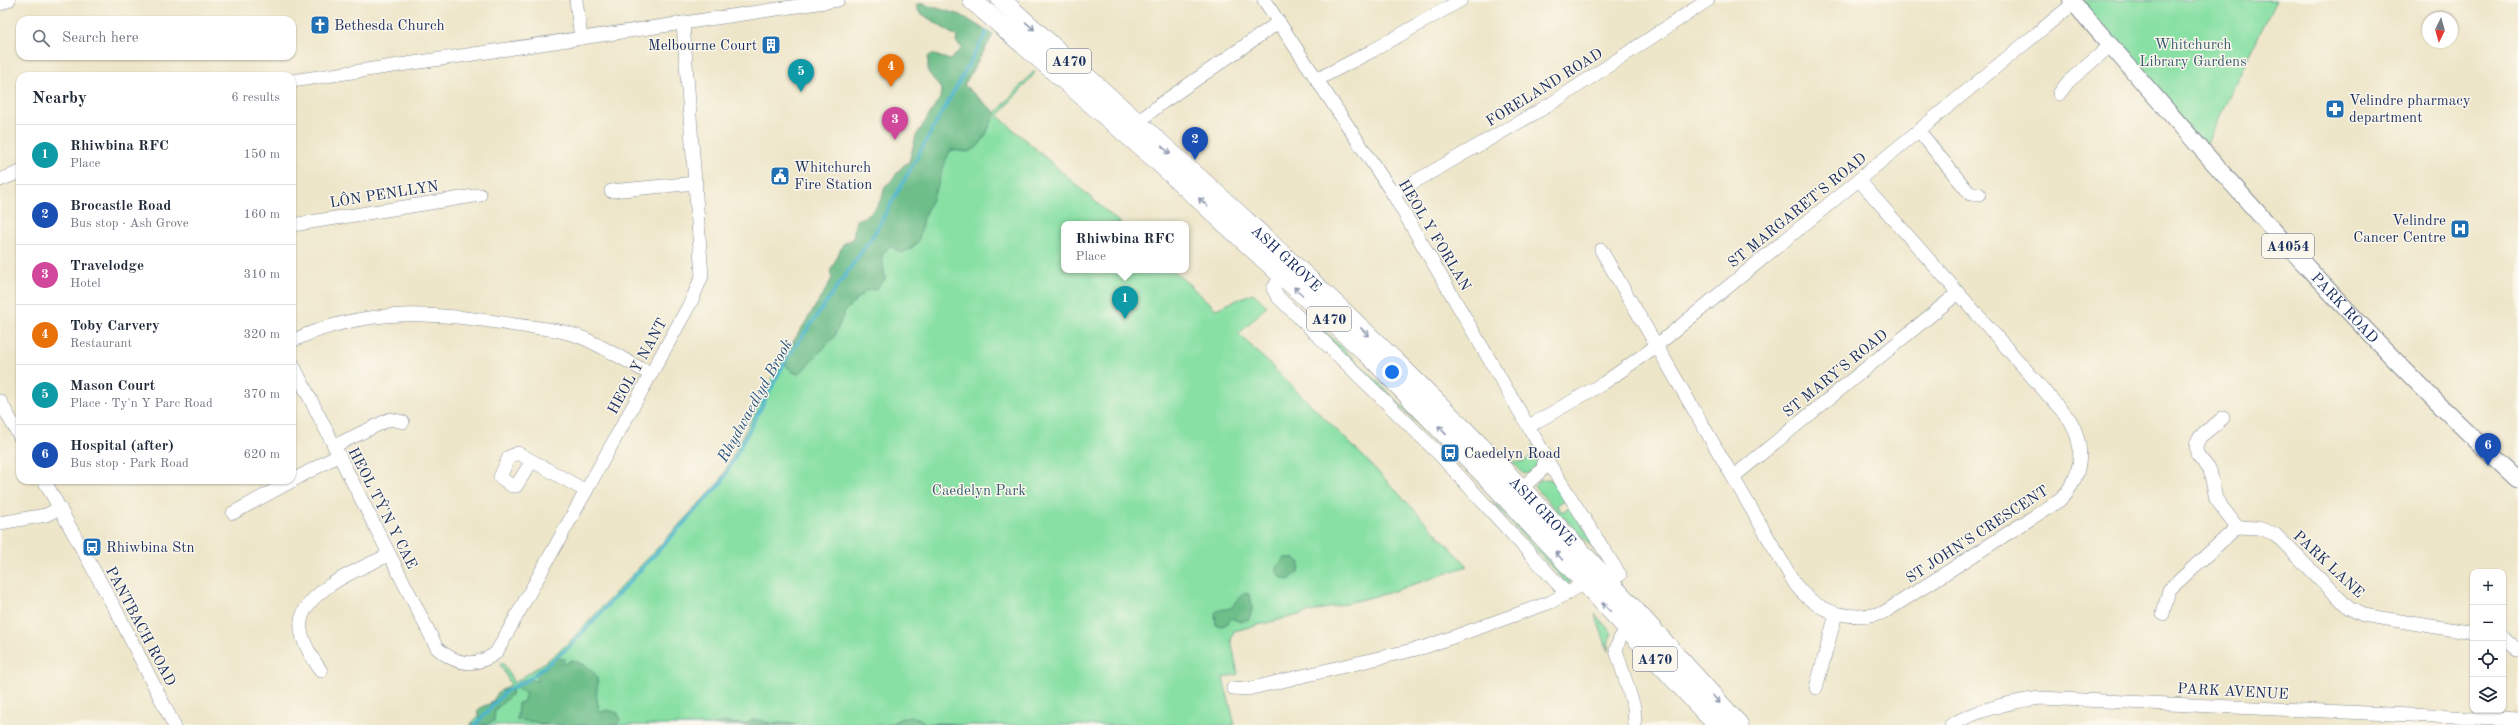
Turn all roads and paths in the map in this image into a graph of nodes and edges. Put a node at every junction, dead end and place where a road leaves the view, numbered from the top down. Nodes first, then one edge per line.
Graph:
1 (9, 0) edge
2 (576, 0) edge
3 (838, 0) edge
4 (972, 0) edge
5 (1001, 0) edge
6 (1264, 0) edge
7 (1461, 0) edge
8 (1708, 0) edge
9 (2073, 2) edge
10 (0, 4) edge
11 (1279, 22) junction
12 (683, 23) junction
13 (581, 38) junction
14 (2110, 46) junction
15 (1318, 79) junction
16 (296, 80) edge
17 (2059, 94) dead end
18 (1137, 123) junction
19 (1919, 130) junction
20 (16, 174) edge
21 (0, 180) edge
22 (1859, 180) junction
23 (696, 184) junction
24 (611, 191) dead end
25 (480, 194) dead end
26 (1393, 194) junction
27 (1979, 194) dead end
28 (296, 224) edge
29 (1601, 250) dead end
30 (1282, 276) junction
31 (1958, 293) junction
32 (296, 339) edge
33 (1656, 346) junction
34 (296, 371) edge
35 (650, 374) junction
36 (0, 401) edge
37 (3, 415) edge
38 (2223, 418) dead end
39 (403, 422) dead end
40 (1529, 426) junction
41 (16, 432) edge
42 (337, 451) junction
43 (1546, 458) junction
44 (532, 461) dead end
45 (296, 475) edge
46 (1733, 477) junction
47 (2518, 480) edge
48 (46, 484) edge
49 (282, 484) edge
50 (1521, 489) junction
51 (586, 491) junction
52 (60, 508) junction
53 (233, 513) dead end
54 (0, 523) edge
55 (2237, 527) junction
56 (389, 555) junction
57 (1599, 573) junction
58 (1620, 575) dead end
59 (1585, 585) junction
60 (1567, 594) junction
61 (1836, 614) junction
62 (2163, 614) dead end
63 (1642, 617) junction
64 (1628, 630) junction
65 (2470, 633) edge
66 (2506, 640) edge
67 (2518, 650) edge
68 (454, 660) joint
69 (321, 671) dead end
70 (1233, 688) dead end
71 (1816, 688) dead end
72 (2518, 720) edge
73 (174, 725) edge
74 (1635, 725) edge
75 (1717, 725) edge
76 (1740, 725) edge
77 (1951, 725) edge

1 - 10 street
2 - 13 street
3 - 12 street
30 -> 4 highway, ASH GROVE / A470
5 -> 18 highway, ASH GROVE / A470
6 - 11 street, HEOL Y FORLAN
7 - 15 street
8 - 26 street, FORELAND ROAD
9 - 14 main road, PARK ROAD / A4054
9 - 19 street, ST MARGARET'S ROAD
11 - 15 street, HEOL Y FORLAN
11 - 18 street
12 - 13 street
12 - 23 street, HEOL Y NANT
13 - 16 street
14 - 17 street
14 - 47 main road, PARK ROAD / A4054
15 - 26 street, HEOL Y FORLAN
18 -> 50 highway, ASH GROVE / A470
19 - 22 street, ST MARGARET'S ROAD
19 - 27 street
20 - 21 street
22 - 31 street, ST JOHN'S CRESCENT
22 - 33 street, ST MARGARET'S ROAD
23 - 24 street
23 - 35 street, HEOL Y NANT
25 - 28 street, LÔN PENLLYN
26 - 40 street, HEOL Y FORLAN
29 - 33 street, ST JOHN'S CRESCENT
59 -> 30 highway, ASH GROVE / A470
30 - 60 street, ASH GROVE
31 - 46 street, ST MARY'S ROAD
31 - 61 street, ST JOHN'S CRESCENT
32 - 35 street
33 - 40 street, ST MARGARET'S ROAD
33 - 46 street, ST JOHN'S CRESCENT
34 - 42 street, HEOL TŶ'N Y CAE
35 - 51 street, HEOL Y NANT
36 - 37 street
37 - 41 street
38 - 55 street
39 - 42 street
40 - 43 street, HEOL Y FORLAN
42 - 45 street
42 - 56 street, HEOL TŶ'N Y CAE
43 - 50 street
43 - 58 street, HEOL Y FORLAN
44 - 51 street
46 - 61 street, ST JOHN'S CRESCENT
48 - 52 street, PANTBACH ROAD
49 - 53 street
50 - 57 highway, ASH GROVE / A470
51 - 68 street, HEOL Y NANT
52 - 54 street
52 - 73 street, PANTBACH ROAD
55 - 62 street
55 - 65 street, PARK LANE
56 - 68 street, HEOL TŶ'N Y CAE
56 - 69 street
57 - 59 street
57 - 63 highway, ASH GROVE / A470
59 - 60 street
64 -> 59 highway, ASH GROVE / A470
60 - 70 street
61 - 71 street
63 - 64 street
63 -> 76 highway, A470
64 - 74 street
64 - 75 highway, A470
66 - 67 street
72 - 77 street, PARK AVENUE

